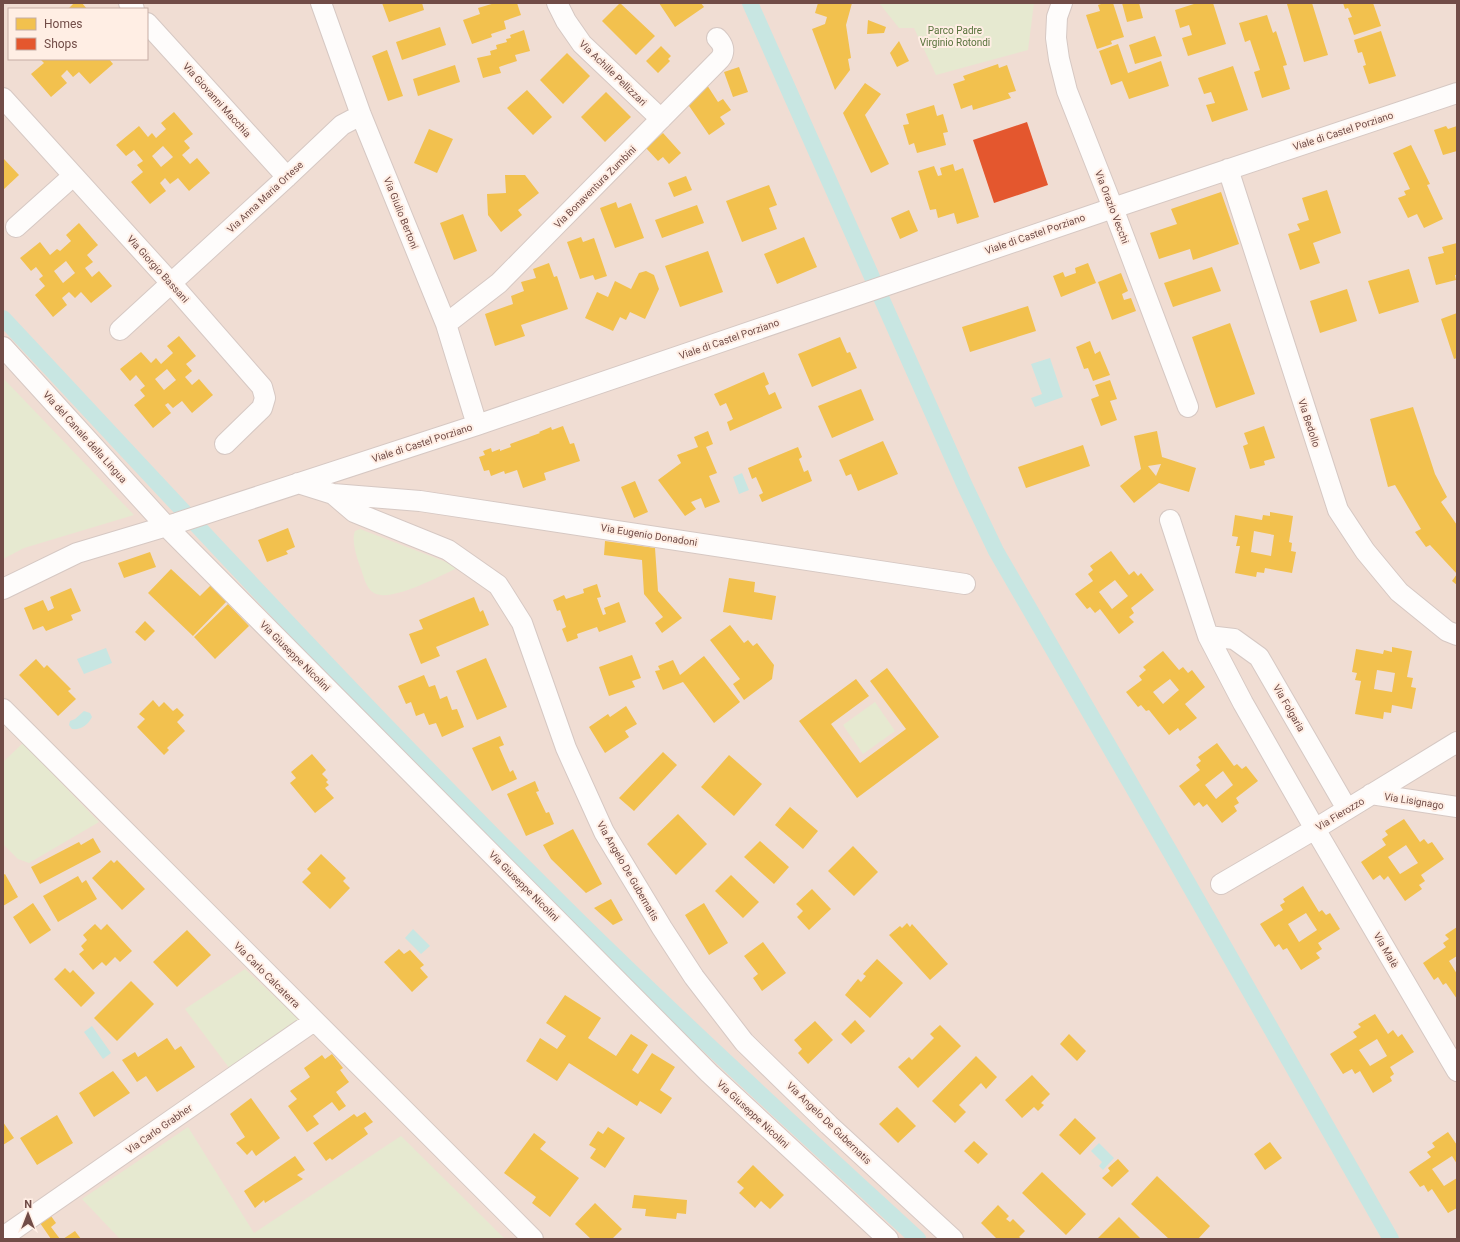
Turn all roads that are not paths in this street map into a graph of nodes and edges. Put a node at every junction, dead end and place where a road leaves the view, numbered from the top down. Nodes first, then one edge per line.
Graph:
1 (321, 3) edge
2 (557, 3) edge
3 (1062, 3) edge
4 (148, 24) edge
5 (717, 38) dead end
6 (1457, 93) edge
7 (3, 98) edge
8 (361, 115) junction
9 (661, 120) junction
10 (1228, 169) junction
11 (73, 176) junction
12 (287, 177) junction
13 (1113, 208) junction
14 (16, 227) dead end
15 (170, 283) junction
16 (446, 324) junction
17 (120, 330) dead end
18 (3, 347) edge
19 (1188, 407) dead end
20 (477, 425) junction
21 (225, 444) dead end
22 (298, 483) junction
23 (333, 494) junction
24 (1170, 520) dead end
25 (172, 524) junction
26 (965, 584) dead end
27 (3, 589) edge
28 (1208, 636) junction
29 (1457, 636) edge
30 (3, 710) edge
31 (1457, 742) edge
32 (1372, 794) junction
33 (1457, 807) edge
34 (1347, 809) junction
35 (1315, 829) junction
36 (1221, 884) dead end
37 (314, 1022) junction
38 (1457, 1071) edge
39 (3, 1237) edge
40 (532, 1239) edge
41 (888, 1239) edge
42 (953, 1239) edge

1 - 8 street, Via Giulio Bertoni
2 - 9 street, Via Achille Pellizzari
3 - 13 street, Via Orazio Vecchi
4 - 12 street, Via Giovanni Macchia
5 - 9 street, Via Bonaventura Zumbini
6 - 10 street, Viale di Castel Porziano
7 - 11 street, Via Giorgio Bassani
8 - 12 street, Via Anna Maria Ortese
8 - 16 street, Via Giulio Bertoni
9 - 16 street, Via Bonaventura Zumbini
10 - 13 street, Viale di Castel Porziano
10 - 29 street, Via Bedollo
11 - 14 street
11 - 15 street, Via Giorgio Bassani
12 - 15 street, Via Anna Maria Ortese
13 - 19 street, Via Orazio Vecchi
13 - 20 street, Viale di Castel Porziano
15 - 17 street, Via Anna Maria Ortese
15 - 21 street, Via Giorgio Bassani
16 - 20 street, Via Giulio Bertoni
18 - 25 street, Via del Canale della Lingua
20 - 22 street, Viale di Castel Porziano
22 - 23 street, Via Angelo De Gubernatis
22 - 25 street, Viale di Castel Porziano
23 - 26 street, Via Eugenio Donadoni
23 - 42 street, Via Angelo De Gubernatis
24 - 28 street
25 - 27 street, Viale di Castel Porziano
25 - 41 street, Via Giuseppe Nicolini
28 - 34 street, Via Folgaria
28 - 35 street
30 - 37 street, Via Carlo Calcaterra
31 - 32 street, Via Fierozzo
32 - 33 street, Via Lisignago
32 - 34 street, Via Fierozzo
34 - 35 street, Via Fierozzo
35 - 36 street, Via Fierozzo
35 - 38 street, Via Malè
37 - 39 street, Via Carlo Grabher
37 - 40 street, Via Carlo Calcaterra

